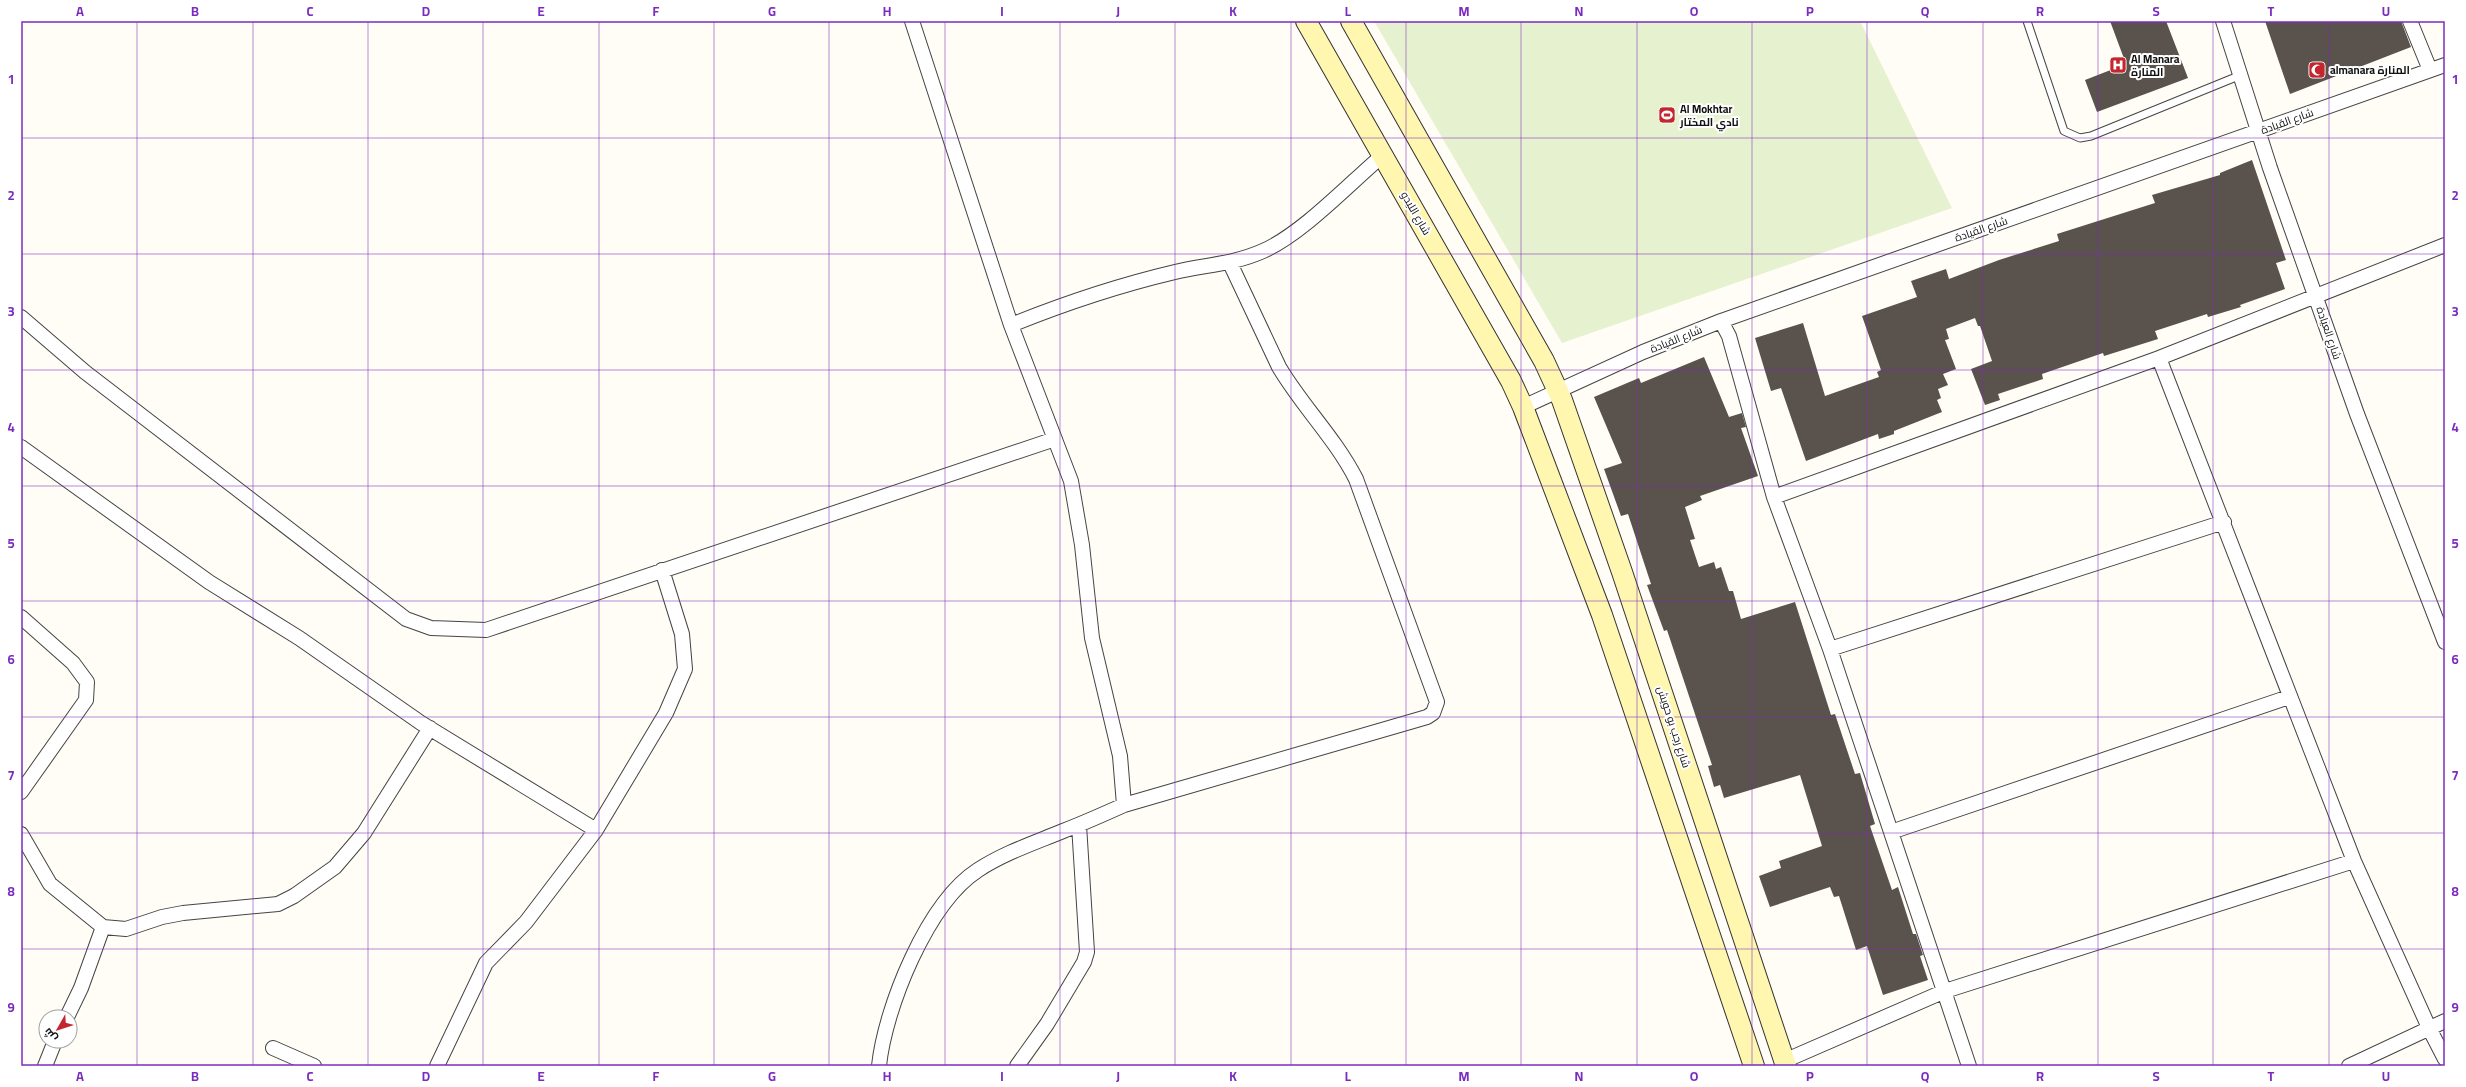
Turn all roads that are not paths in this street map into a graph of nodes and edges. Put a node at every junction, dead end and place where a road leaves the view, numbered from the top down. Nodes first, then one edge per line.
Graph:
1 (912, 21) edge
2 (1306, 21) edge
3 (1351, 21) edge
4 (2027, 21) edge
5 (2223, 21) edge
6 (2410, 21) edge
7 (2445, 65) edge
8 (2430, 70) junction
9 (2241, 75) junction
10 (2259, 132) junction
11 (1383, 155) junction
12 (2445, 245) edge
13 (1230, 263) junction
14 (2316, 295) junction
15 (21, 317) edge
16 (1721, 321) junction
17 (1012, 325) junction
18 (2159, 358) junction
19 (1556, 390) junction
20 (1523, 407) junction
21 (1055, 439) junction
22 (21, 447) edge
23 (1774, 497) junction
24 (2224, 522) junction
25 (662, 570) junction
26 (21, 617) edge
27 (2445, 642) edge
28 (1830, 649) junction
29 (2289, 697) junction
30 (430, 728) junction
31 (21, 792) edge
32 (1124, 805) junction
33 (1079, 825) junction
34 (596, 830) junction
35 (1891, 832) junction
36 (21, 834) edge
37 (2354, 861) junction
38 (104, 927) junction
39 (1945, 991) junction
40 (71, 1009) edge
41 (2445, 1021) edge
42 (2430, 1030) junction
43 (273, 1048) dead end
44 (52, 1049) edge
45 (2445, 1059) edge
46 (882, 1062) edge
47 (1785, 1064) edge
48 (45, 1066) edge
49 (314, 1066) edge
50 (436, 1066) edge
51 (1017, 1066) edge
52 (1754, 1066) edge
53 (1969, 1066) edge
54 (2349, 1066) edge

1 - 17 street
2 - 11 main road, شارع الليدو
3 - 19 main road
4 - 9 lane
5 - 9 street, شارع العيادة
6 - 8 street
7 - 8 street, شارع القيادة
8 - 10 street, شارع القيادة
9 - 10 street, شارع العيادة
10 - 14 street, شارع العيادة
10 - 16 street, شارع القيادة
11 - 13 street
11 - 20 main road, شارع الليدو
12 - 14 street
13 - 17 street
13 - 32 street
14 - 18 street
14 - 27 street, شارع العيادة
15 - 25 street
16 - 19 street, شارع القيادة
16 - 23 street
17 - 21 street
18 - 23 street
18 - 24 street
19 - 20 street, شارع القيادة
19 - 47 main road, شارع رجب بو حويش
20 - 52 main road
21 - 25 street
21 - 32 street
22 - 30 street
23 - 28 street
24 - 28 street
24 - 29 street
25 - 34 street
26 - 31 street
28 - 35 street
29 - 35 street
29 - 37 street
30 - 34 street
30 - 38 street
32 - 33 street
33 - 46 street
33 - 51 street
34 - 50 street
35 - 39 street
36 - 38 street
37 - 39 street
37 - 42 street
38 - 40 street
39 - 47 street
39 - 53 street
41 - 42 street
42 - 45 street
42 - 54 street
43 - 49 street
44 - 48 street

